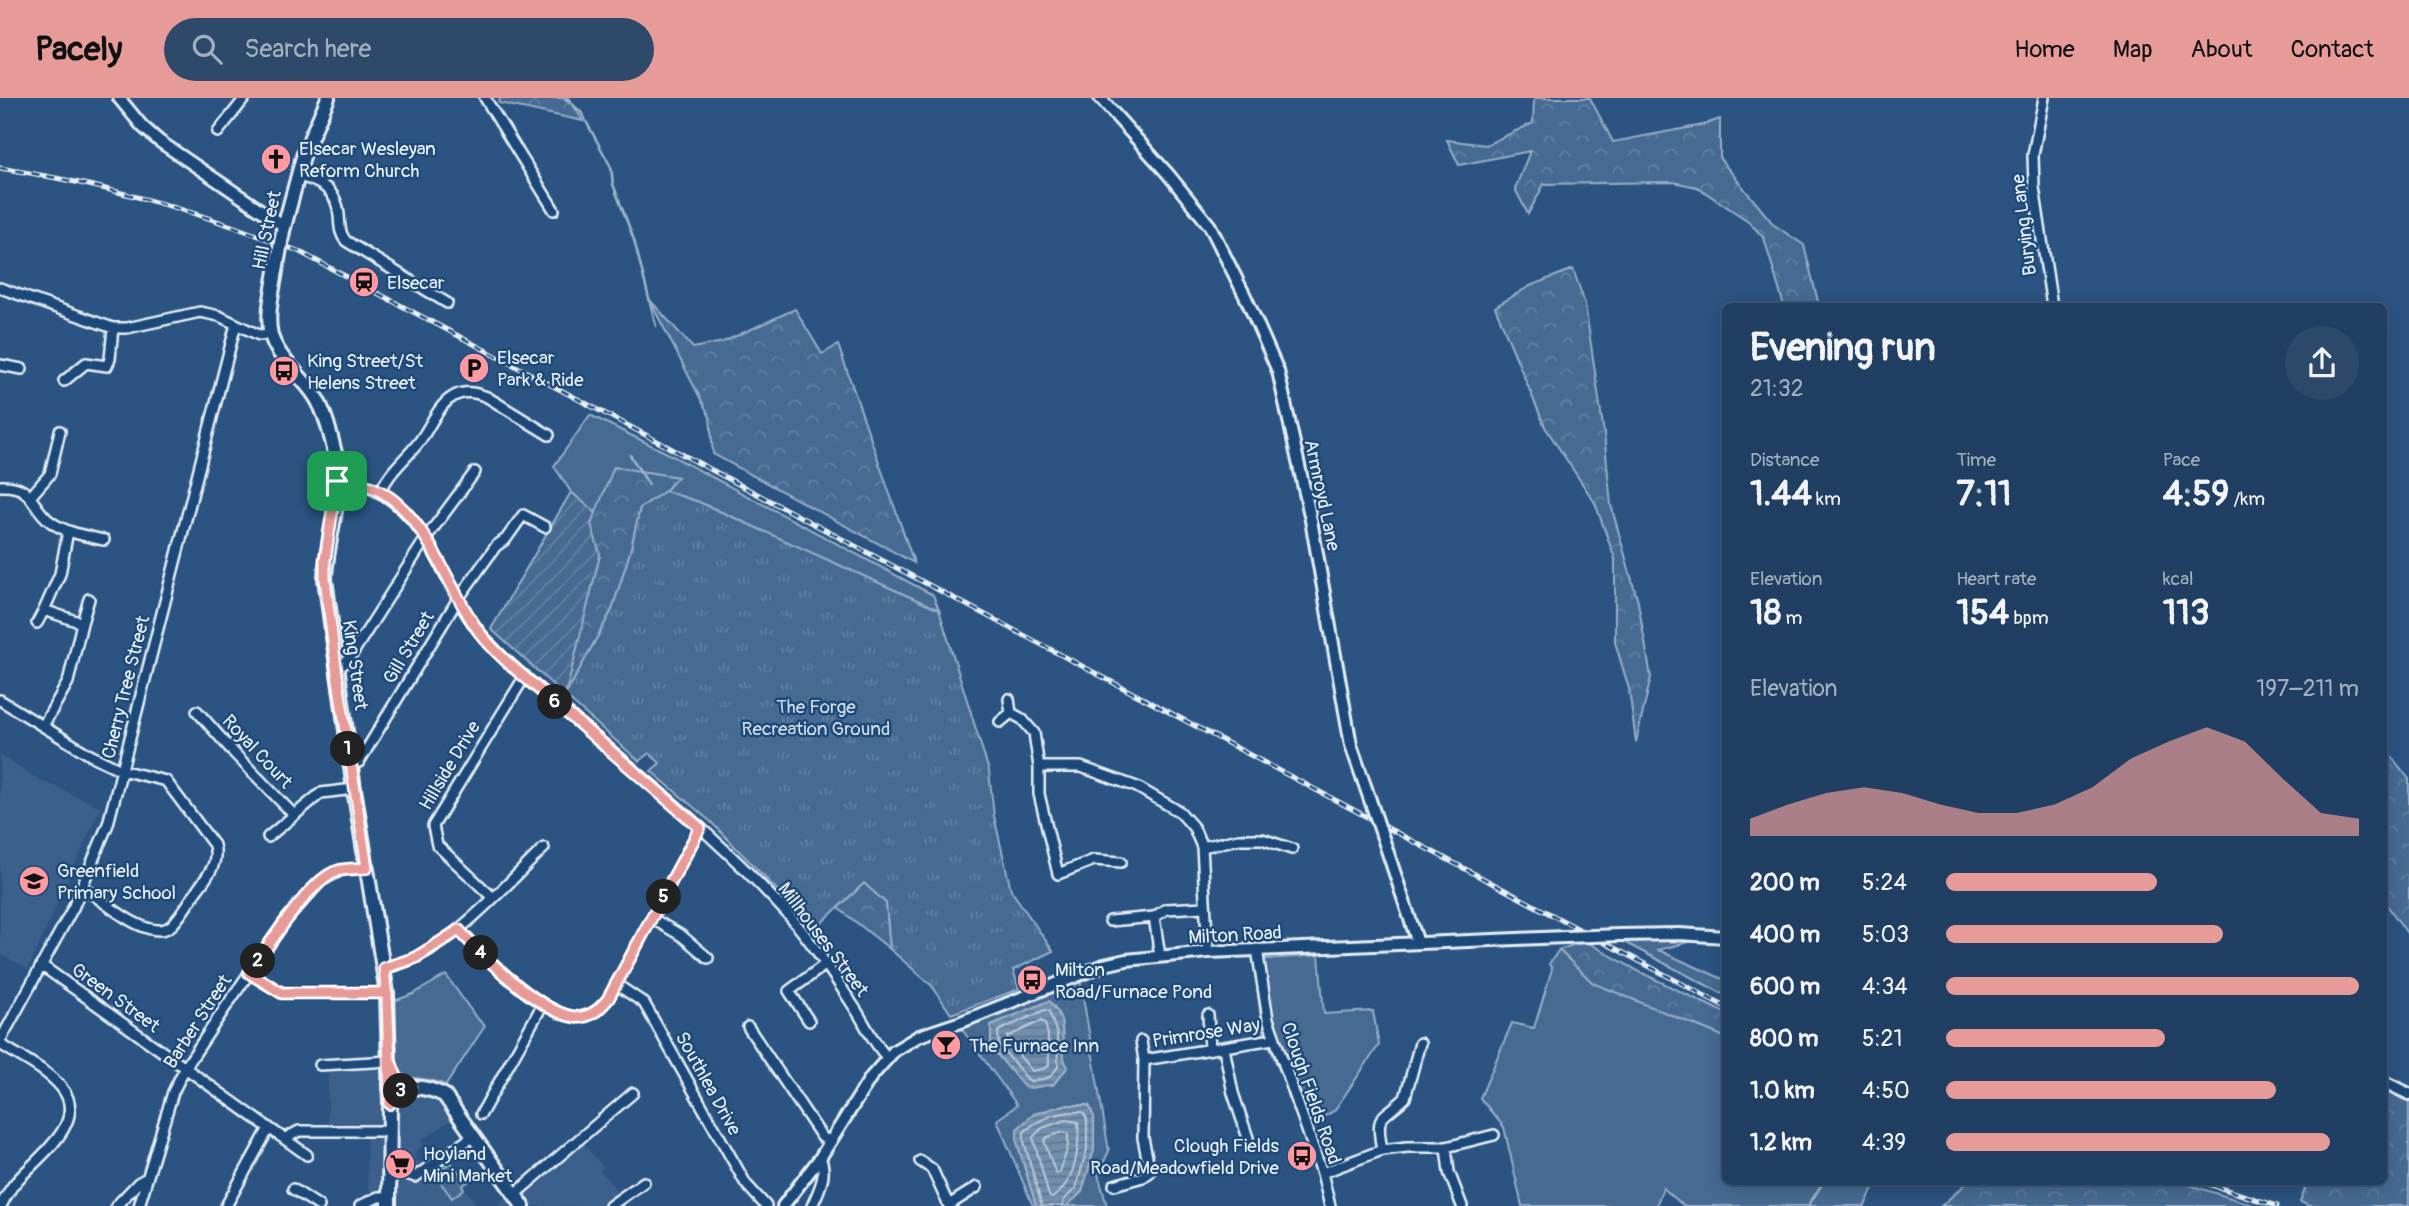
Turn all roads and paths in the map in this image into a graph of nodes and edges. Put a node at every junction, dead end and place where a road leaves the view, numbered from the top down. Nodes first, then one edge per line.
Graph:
1 (119, 98) edge
2 (245, 98) edge
3 (328, 98) edge
4 (485, 98) edge
5 (1100, 98) edge
6 (2044, 98) edge
7 (218, 132) dead end
8 (298, 176) junction
9 (554, 210) dead end
10 (284, 228) junction
11 (0, 288) edge
12 (447, 303) dead end
13 (2052, 303) edge
14 (236, 324) junction
15 (113, 328) junction
16 (271, 334) junction
17 (0, 365) edge
18 (22, 369) dead end
19 (64, 381) dead end
20 (60, 431) dead end
21 (549, 435) dead end
22 (475, 472) dead end
23 (337, 481) junction
24 (0, 486) edge
25 (380, 493) junction
26 (31, 496) junction
27 (545, 527) dead end
28 (68, 531) junction
29 (426, 538) junction
30 (104, 540) dead end
31 (89, 599) dead end
32 (458, 599) junction
33 (44, 610) junction
34 (37, 623) dead end
35 (82, 623) junction
36 (336, 667) junction
37 (525, 676) junction
38 (1009, 699) dead end
39 (0, 700) edge
40 (197, 710) dead end
41 (1011, 713) junction
42 (1000, 722) dead end
43 (43, 726) junction
44 (351, 765) junction
45 (1039, 767) junction
46 (121, 770) junction
47 (354, 789) junction
48 (294, 815) junction
49 (700, 828) junction
50 (268, 837) dead end
51 (1202, 847) junction
52 (544, 848) dead end
53 (1292, 849) dead end
54 (1121, 862) dead end
55 (367, 868) junction
56 (83, 887) junction
57 (492, 897) junction
58 (1204, 907) junction
59 (1154, 917) junction
60 (653, 919) junction
61 (1110, 920) dead end
62 (459, 930) junction
63 (1722, 937) edge
64 (1418, 943) junction
65 (1257, 949) junction
66 (1208, 952) junction
67 (1160, 956) junction
68 (708, 958) dead end
69 (826, 964) junction
70 (41, 965) junction
71 (384, 968) junction
72 (249, 973) junction
73 (616, 984) junction
74 (387, 993) junction
75 (543, 1004) junction
76 (1208, 1015) dead end
77 (809, 1021) dead end
78 (748, 1027) dead end
79 (1273, 1039) junction
80 (1141, 1041) dead end
81 (0, 1042) edge
82 (1420, 1043) dead end
83 (1224, 1048) junction
84 (1210, 1049) junction
85 (887, 1057) junction
86 (390, 1060) junction
87 (1144, 1060) junction
88 (320, 1065) dead end
89 (185, 1068) junction
90 (2387, 1083) edge
91 (410, 1087) junction
92 (634, 1093) dead end
93 (2409, 1094) edge
94 (390, 1104) junction
95 (481, 1114) dead end
96 (269, 1128) junction
97 (390, 1131) junction
98 (1494, 1135) dead end
99 (472, 1137) junction
100 (1248, 1138) dead end
101 (284, 1139) junction
102 (830, 1142) junction
103 (1446, 1147) junction
104 (1382, 1150) junction
105 (307, 1155) dead end
106 (820, 1158) junction
107 (920, 1161) dead end
108 (388, 1168) junction
109 (1322, 1173) junction
110 (145, 1179) junction
111 (644, 1182) dead end
112 (1114, 1185) dead end
113 (977, 1186) dead end
114 (293, 1189) dead end
115 (514, 1195) junction
116 (389, 1202) edge
117 (1, 1206) edge
118 (116, 1206) edge
119 (139, 1206) edge
120 (226, 1206) edge
121 (319, 1206) edge
122 (360, 1206) edge
123 (523, 1206) edge
124 (610, 1206) edge
125 (766, 1206) edge
126 (783, 1206) edge
127 (812, 1206) edge
128 (949, 1206) edge
129 (1330, 1206) edge
130 (1462, 1206) edge

1 - 10 street
2 - 7 street
3 - 8 main road, Hill Street
4 - 9 street
5 - 64 street, Armroyd Lane, bridge
6 - 13 street, Burying Lane
8 - 10 main road, Hill Street
8 - 12 street
10 - 16 main road, Hill Street, bridge
11 - 15 street
14 - 15 street
14 - 16 street
14 - 46 street, Cherry Tree Street
15 - 19 street
16 - 23 main road, King Street
17 - 18 street
20 - 26 street
21 - 25 street
22 - 29 street
23 - 25 street, Millhouses Street
23 - 36 main road, King Street
24 - 26 street
25 - 29 street, Millhouses Street
26 - 28 street
27 - 32 street, Gill Street
28 - 30 street
28 - 33 street
29 - 32 street, Millhouses Street
29 - 36 street
31 - 35 street
32 - 37 street, Millhouses Street
32 - 44 street, Gill Street
33 - 34 street
33 - 35 street
35 - 43 street
36 - 44 main road, King Street
37 - 49 street, Millhouses Street
37 - 57 street, Hillside Drive
38 - 41 street
39 - 43 street
40 - 48 street, Royal Court
41 - 42 street
41 - 45 street
43 - 46 street
44 - 47 main road, King Street
45 - 51 street
45 - 54 street
46 - 56 street, Cherry Tree Street
46 - 56 street
47 - 48 street
47 - 55 main road, King Street
48 - 50 street
49 - 60 street
49 - 69 street, Millhouses Street
51 - 53 street
51 - 58 street
52 - 57 street
55 - 71 main road, King Street
55 - 72 street, Barber Street
56 - 70 street, Cherry Tree Street
57 - 62 street
58 - 59 street
58 - 66 street
59 - 61 street
59 - 67 street
60 - 68 street
60 - 73 street
62 - 71 street
62 - 75 street
63 - 64 street, Milton Road, bridge
64 - 65 street, Milton Road
65 - 66 street, Milton Road
65 - 79 street, Clough Fields Road
66 - 67 street, Milton Road
67 - 85 street, Milton Road
69 - 77 street
69 - 85 street, Millhouses Street
70 - 81 street, Cherry Tree Street
70 - 89 street, Green Street
71 - 74 main road, King Street
72 - 74 street
72 - 89 street, Barber Street
73 - 75 street
73 - 125 street, Southlea Drive
74 - 86 main road, King Street
75 - 95 street
76 - 84 street
78 - 102 street
79 - 83 street, Primrose Way
79 - 109 street, Clough Fields Road
80 - 87 street, Primrose Way
81 - 117 street
82 - 104 street
83 - 84 street, Primrose Way
83 - 100 street
84 - 87 street, Primrose Way
85 - 102 street, Milton Road
86 - 88 street
86 - 91 main road
86 - 94 main road, King Street
87 - 112 street, Primrose Way
89 - 96 street, Green Street
89 - 110 street, Barber Street
90 - 93 street
91 - 94 main road
91 - 99 main road
92 - 115 street
94 - 97 main road, King Street
96 - 101 street, Green Street
96 - 120 street
97 - 101 street
97 - 108 main road, King Street
98 - 103 street
99 - 108 street
99 - 115 main road
101 - 105 street, Green Street
102 - 106 street, Milton Road
103 - 104 street
103 - 130 street
104 - 109 street
106 - 126 street, Milton Road
106 - 127 street, Milton Road
107 - 128 street
108 - 116 main road, King Street
109 - 129 street, Clough Fields Road
110 - 118 street
110 - 119 street, Barber Street
111 - 124 street
113 - 128 street
114 - 121 street
115 - 123 main road
116 - 122 street

